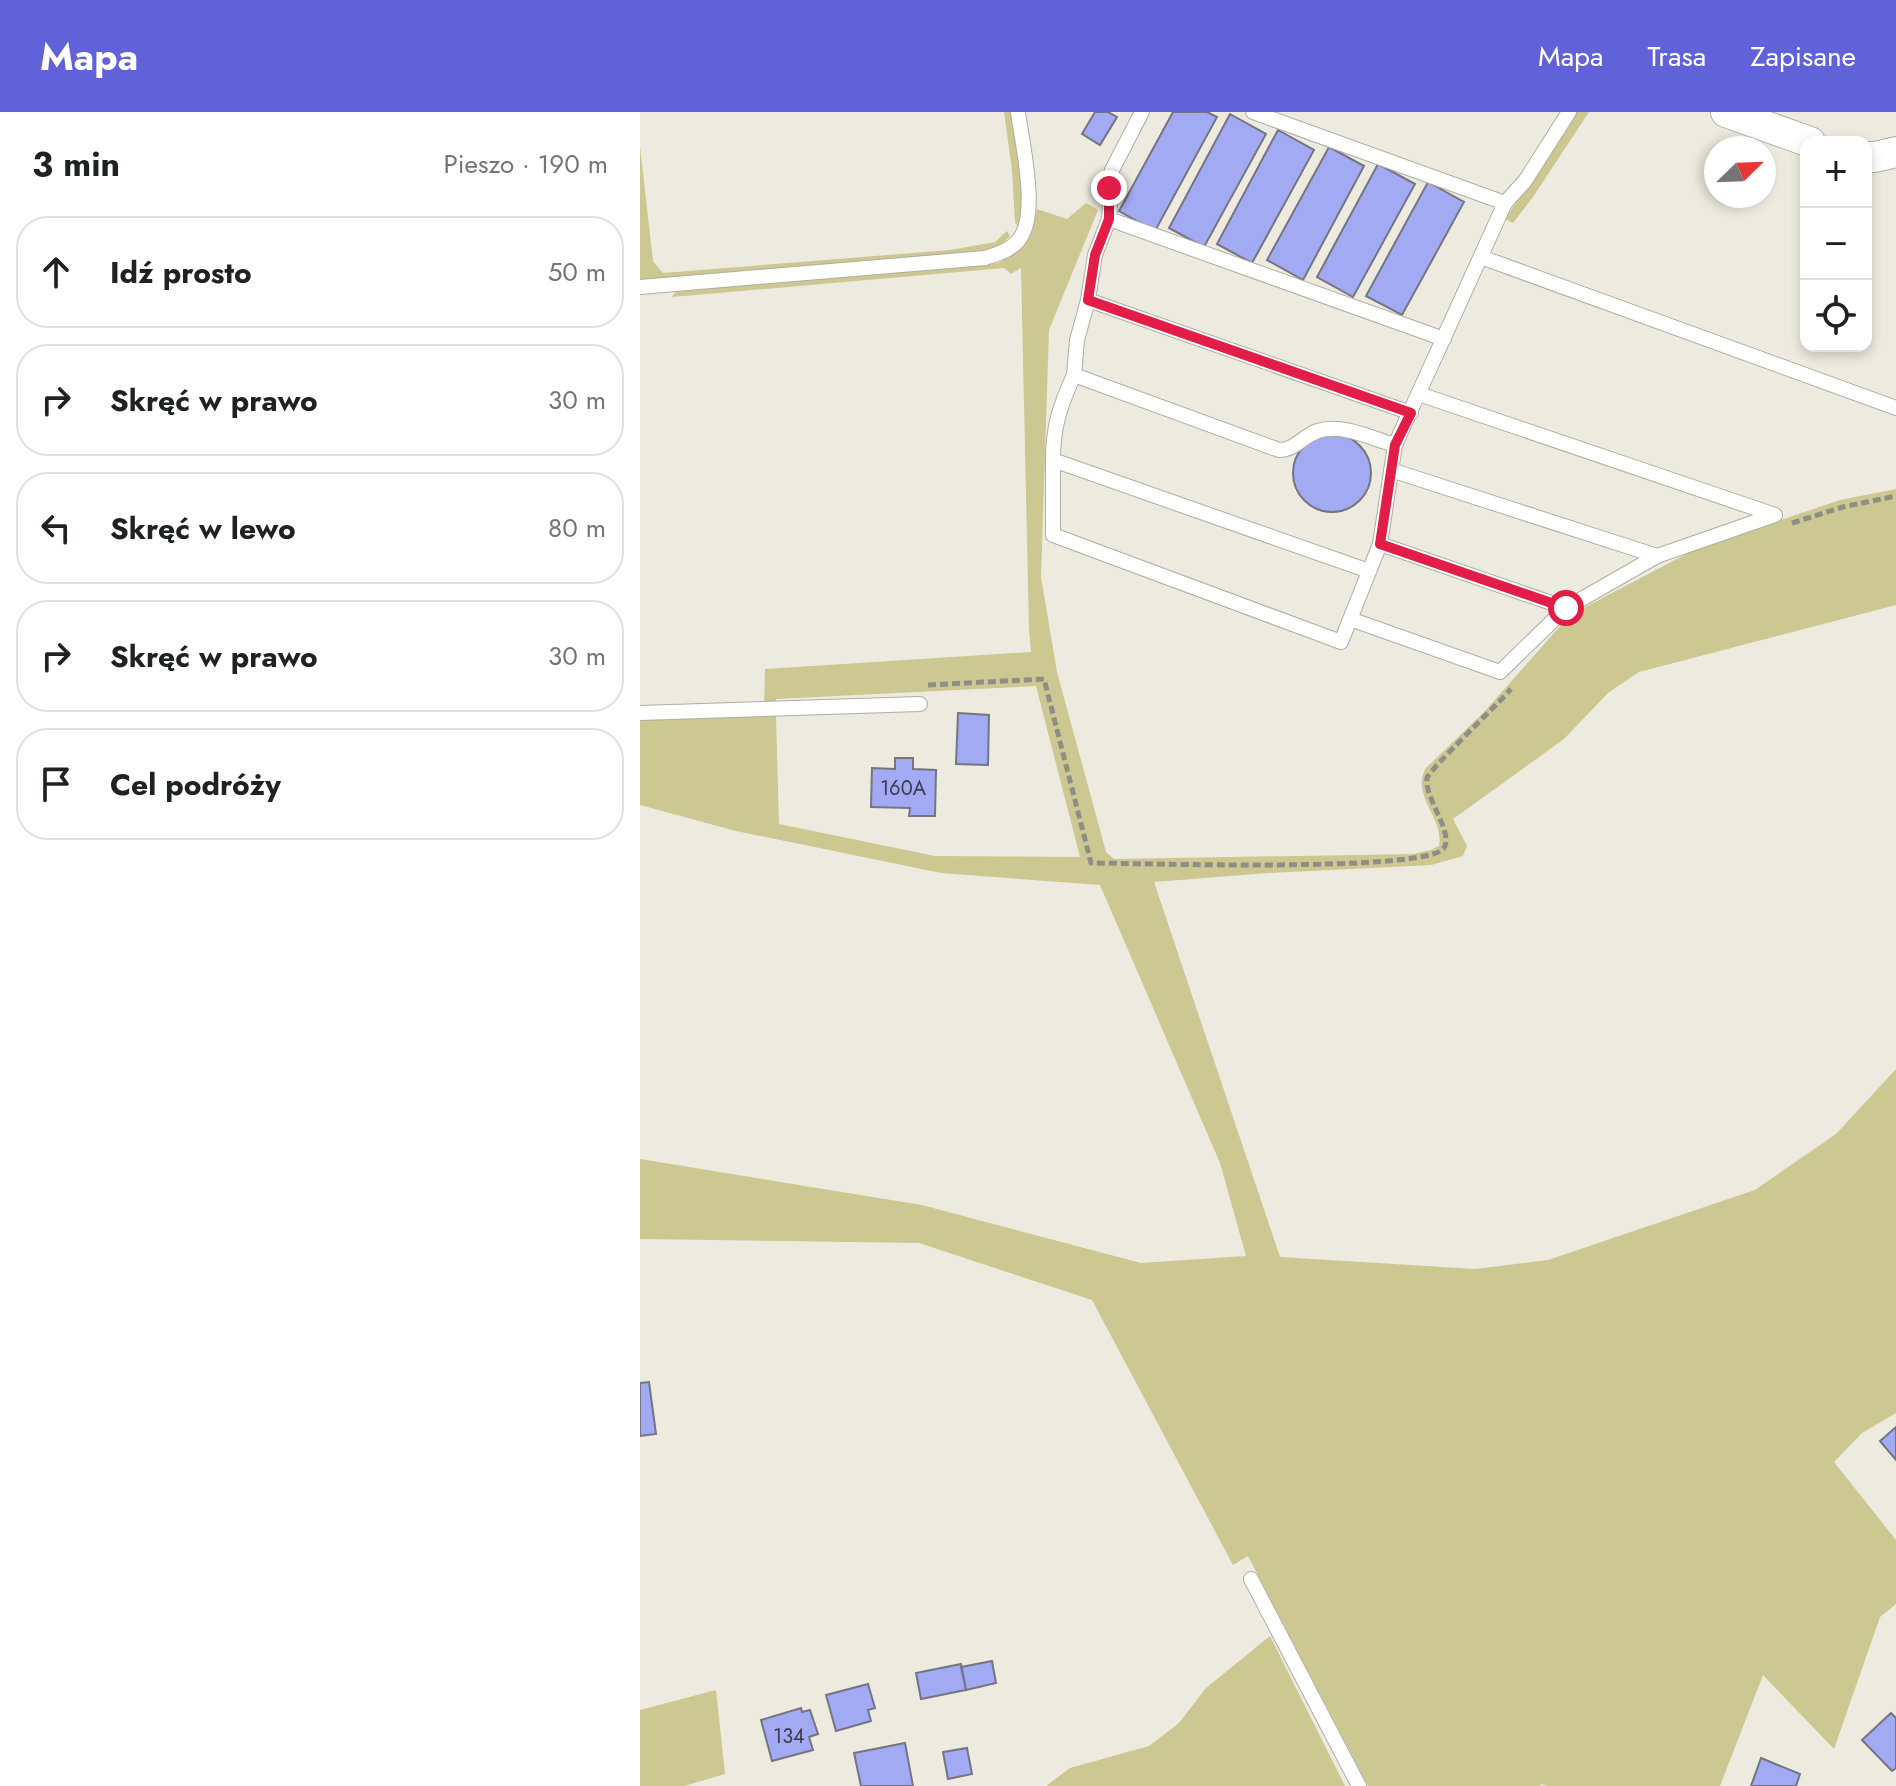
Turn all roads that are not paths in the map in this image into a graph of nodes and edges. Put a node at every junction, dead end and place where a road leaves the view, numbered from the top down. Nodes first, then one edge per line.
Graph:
1 (1018, 112) edge
2 (1142, 112) edge
3 (1253, 112) edge
4 (1569, 112) edge
5 (1726, 112) edge
6 (1800, 138) edge
7 (1896, 152) edge
8 (1872, 157) edge
9 (1505, 203) junction
10 (1109, 219) junction
11 (1481, 257) junction
12 (640, 287) edge
13 (1088, 300) junction
14 (1444, 339) junction
15 (1074, 375) junction
16 (1419, 394) junction
17 (1896, 408) edge
18 (1411, 413) junction
19 (1395, 445) junction
20 (1053, 460) junction
21 (1391, 470) junction
22 (1380, 544) junction
23 (1657, 556) junction
24 (1369, 571) junction
25 (1566, 608) junction
26 (1350, 619) junction
27 (920, 704) dead end
28 (640, 713) edge
29 (1251, 1579) dead end
30 (1359, 1786) edge

1 - 12 lane
2 - 10 lane
3 - 9 lane
4 - 9 lane
5 - 6 street
7 - 8 street
9 - 11 lane
10 - 13 lane
10 - 14 lane
11 - 14 lane
11 - 17 lane
13 - 15 lane
13 - 18 lane
14 - 16 lane
15 - 19 lane
15 - 20 lane
16 - 18 lane
16 - 23 lane
18 - 19 lane
19 - 21 lane
20 - 24 lane
20 - 26 lane
21 - 22 lane
21 - 23 lane
22 - 24 lane
22 - 25 lane
23 - 25 lane
24 - 26 lane
25 - 26 lane
27 - 28 lane
29 - 30 lane

